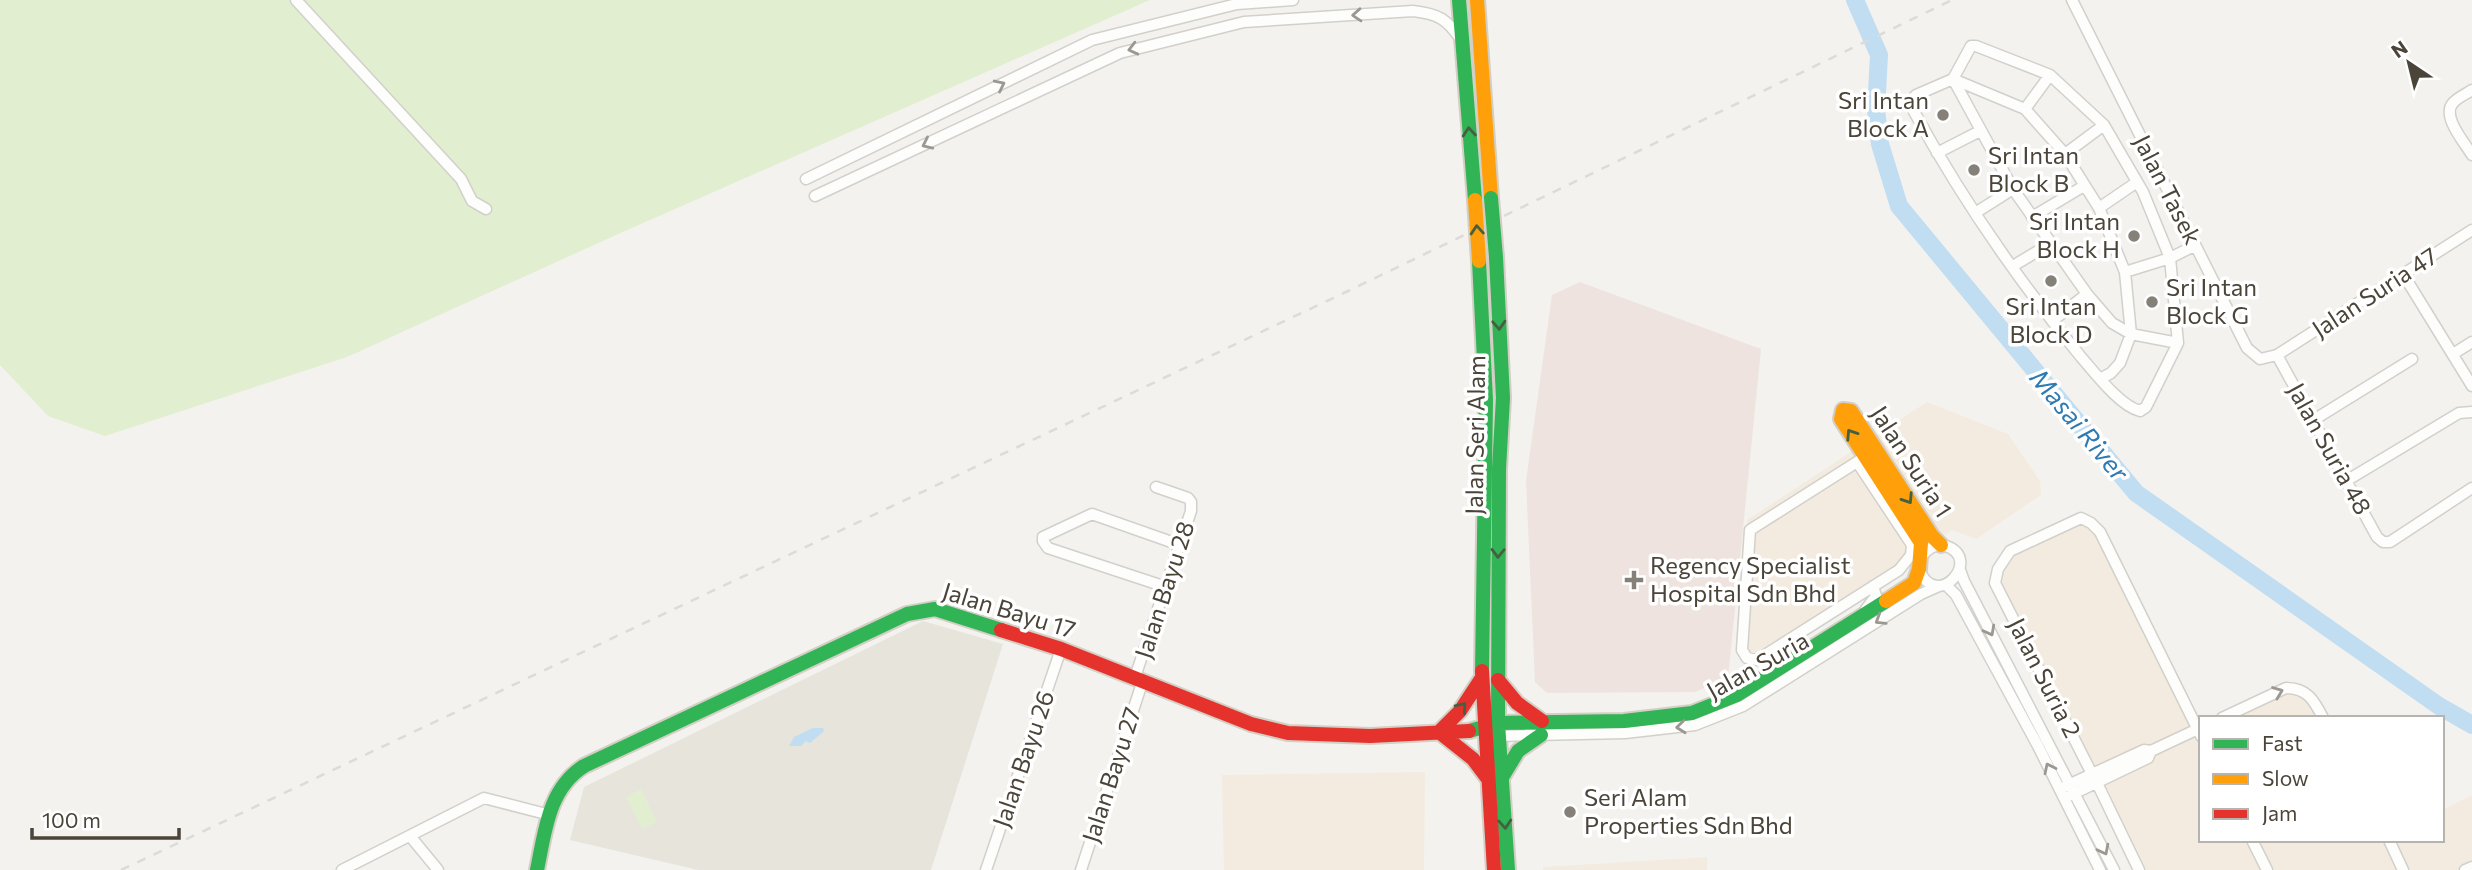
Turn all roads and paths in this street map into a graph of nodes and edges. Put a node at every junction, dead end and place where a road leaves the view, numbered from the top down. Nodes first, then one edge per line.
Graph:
1 (296, 0) edge
2 (1293, 0) edge
3 (1459, 0) edge
4 (1477, 0) edge
5 (2072, 0) edge
6 (1462, 41) junction
7 (2050, 75) junction
8 (1953, 79) junction
9 (2472, 90) edge
10 (2025, 109) junction
11 (2104, 125) junction
12 (1980, 131) junction
13 (1937, 153) junction
14 (2065, 154) junction
15 (2472, 155) edge
16 (806, 179) dead end
17 (2137, 182) junction
18 (2084, 186) junction
19 (2013, 189) junction
20 (815, 196) dead end
21 (2099, 208) junction
22 (486, 209) dead end
23 (1975, 213) junction
24 (2032, 217) junction
25 (2472, 230) edge
26 (2051, 243) junction
27 (2194, 246) junction
28 (2170, 258) junction
29 (2013, 266) junction
30 (2125, 272) junction
31 (2403, 274) junction
32 (2087, 294) junction
33 (2052, 321) junction
34 (2131, 334) junction
35 (2472, 341) edge
36 (2178, 343) junction
37 (2453, 354) junction
38 (2277, 355) junction
39 (2412, 359) dead end
40 (2100, 379) junction
41 (2472, 386) edge
42 (2472, 412) edge
43 (2312, 421) junction
44 (1865, 457) junction
45 (2346, 481) junction
46 (1156, 487) dead end
47 (2472, 488) edge
48 (1180, 545) junction
49 (1941, 545) junction
50 (1921, 563) junction
51 (1960, 570) junction
52 (1943, 585) junction
53 (1873, 586) junction
54 (1166, 587) junction
55 (1855, 620) junction
56 (1061, 649) junction
57 (1497, 678) junction
58 (1139, 679) junction
59 (1482, 679) junction
60 (2226, 716) edge
61 (2322, 716) edge
62 (1541, 728) junction
63 (2199, 729) edge
64 (1488, 730) junction
65 (2199, 731) edge
66 (1438, 732) junction
67 (2094, 778) junction
68 (1495, 780) junction
69 (2072, 789) junction
70 (2062, 794) junction
71 (550, 816) junction
72 (410, 836) junction
73 (2253, 842) edge
74 (2390, 842) edge
75 (2472, 866) edge
76 (342, 870) edge
77 (438, 870) edge
78 (537, 870) edge
79 (986, 870) edge
80 (1081, 870) edge
81 (1494, 870) edge
82 (1508, 870) edge
83 (2100, 870) edge
84 (2114, 870) edge
85 (2139, 870) edge
86 (2267, 870) edge
87 (2403, 870) edge
88 (2465, 870) edge

1 - 22 street
16 -> 2 street
3 - 6 main road, Jalan Seri Alam
4 -> 57 main road, Jalan Seri Alam, bridge
5 - 27 street, Jalan Tasek
6 -> 20 street
59 -> 6 main road, Jalan Seri Alam, bridge
7 - 8 street
7 - 10 street
7 - 11 street
8 - 10 street
8 - 12 street
8 - 13 street
9 - 15 street
10 - 14 street
11 - 14 street
11 - 17 street
12 - 13 street
12 - 19 street
13 - 23 street
14 - 18 street
17 - 21 street
17 - 28 street
18 - 21 street
18 - 24 street
19 - 23 street
19 - 24 street
21 - 30 street
23 - 29 street
24 - 26 street
25 - 31 street, Jalan Suria 47
26 - 29 street
26 - 32 street
27 - 28 street
27 - 38 street, Jalan Tasek
28 - 30 street
28 - 36 street
29 - 33 street
30 - 34 street
31 - 37 street
31 - 38 street, Jalan Suria 47
32 - 33 street
32 - 34 street
33 - 40 street
34 - 36 street
34 - 40 street
35 - 37 street
36 - 40 street
37 - 41 street
38 - 43 street, Jalan Suria 48
39 - 43 street
42 - 45 street
43 - 45 street, Jalan Suria 48
44 -> 49 main road, Jalan Suria 1
50 -> 44 main road, Jalan Suria 1
44 - 53 street
44 - 53 street
45 - 47 street, Jalan Suria 48
46 - 48 street, Jalan Bayu 28
48 - 54 street, Jalan Bayu 28
48 - 54 street
49 - 50 street
49 - 51 street
50 - 52 street
50 - 55 main road, Jalan Suria
51 - 52 street
51 -> 69 street
52 -> 62 street, Jalan Suria
70 -> 52 street
53 - 55 street
54 - 58 street, Jalan Bayu 28
55 - 62 main road, Jalan Suria
56 - 58 main road, Jalan Bayu 17
56 - 71 main road, Jalan Bayu 17
56 - 79 street, Jalan Bayu 26
57 - 62 main road
57 - 64 main road, Jalan Seri Alam
58 - 66 main road, Jalan Bayu 17
58 - 80 street, Jalan Bayu 27
59 - 64 main road, Jalan Seri Alam
66 -> 59 main road
60 -> 61 street
62 - 64 main road, Jalan Suria
62 - 68 main road
63 - 67 street, Jalan Suria 2
64 - 66 main road, Jalan Bayu 17
64 - 68 main road, Jalan Seri Alam
65 - 67 street
66 - 68 main road
67 - 69 street
67 - 85 street, Jalan Suria 2
68 - 81 main road, Jalan Seri Alam
68 -> 82 main road, Jalan Seri Alam
69 - 70 street
69 -> 84 street
70 - 83 street
71 - 72 street
71 - 78 main road, Jalan Bayu 17
72 - 76 street
72 - 77 street
73 - 86 street
74 - 87 street
75 - 88 street

